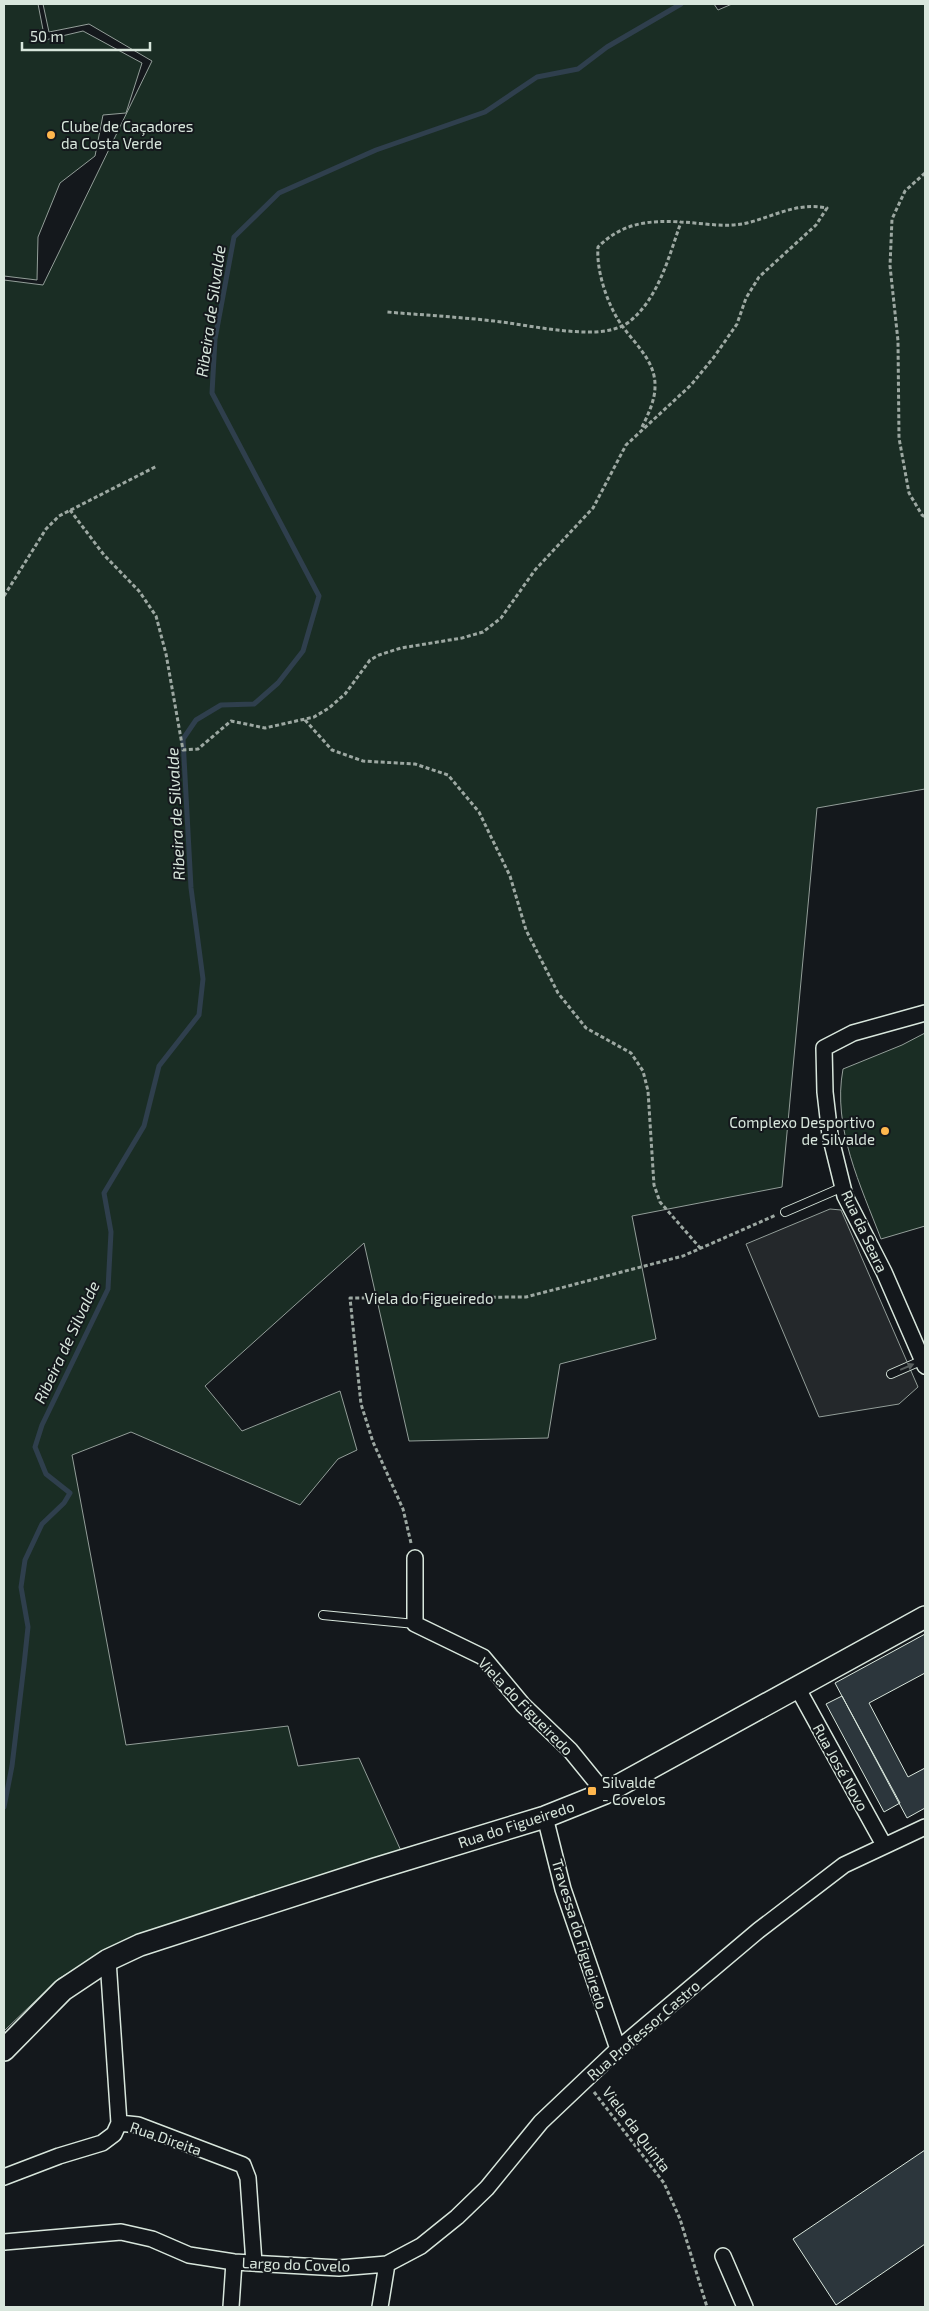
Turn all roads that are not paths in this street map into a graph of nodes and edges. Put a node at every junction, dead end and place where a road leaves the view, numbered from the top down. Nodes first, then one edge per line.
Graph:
1 (925, 1014) edge
2 (843, 1187) junction
3 (785, 1212) road end
4 (924, 1363) edge
5 (891, 1374) dead end
6 (415, 1558) road end
7 (323, 1615) dead end
8 (925, 1618) edge
9 (416, 1624) junction
10 (798, 1689) junction
11 (605, 1792) junction
12 (545, 1817) junction
13 (925, 1827) edge
14 (884, 1845) junction
15 (108, 1960) junction
16 (4, 2050) edge
17 (618, 2050) junction
18 (119, 2122) junction
19 (4, 2177) edge
20 (4, 2242) edge
21 (723, 2256) dead end
22 (234, 2262) junction
23 (254, 2263) junction
24 (387, 2264) junction
25 (231, 2307) edge
26 (380, 2307) edge
27 (745, 2307) edge

1 - 2 street, Rua da Seara
2 - 3 lane
2 - 4 street, Rua da Seara
5 -> 4 lane
6 - 9 street
7 - 9 lane
8 - 10 main road, Rua do Figueiredo
9 - 11 street, Viela do Figueiredo
10 - 11 main road, Rua do Figueiredo
10 - 14 street, Rua José Novo
11 - 12 main road, Rua do Figueiredo
12 - 15 main road, Rua do Figueiredo
12 - 17 street, Travessa do Figueiredo
13 - 14 street, Rua Professor Castro
14 - 17 street, Rua Professor Castro
15 - 16 main road, Rua do Figueiredo
15 - 18 street
17 - 24 street, Rua Professor Castro
18 - 19 street, Rua Direita
18 - 23 street, Rua Direita
20 - 22 street, Largo do Covelo
21 - 27 street
22 - 23 street, Largo do Covelo
22 - 25 street
23 - 24 street, Largo do Covelo
24 - 26 street

